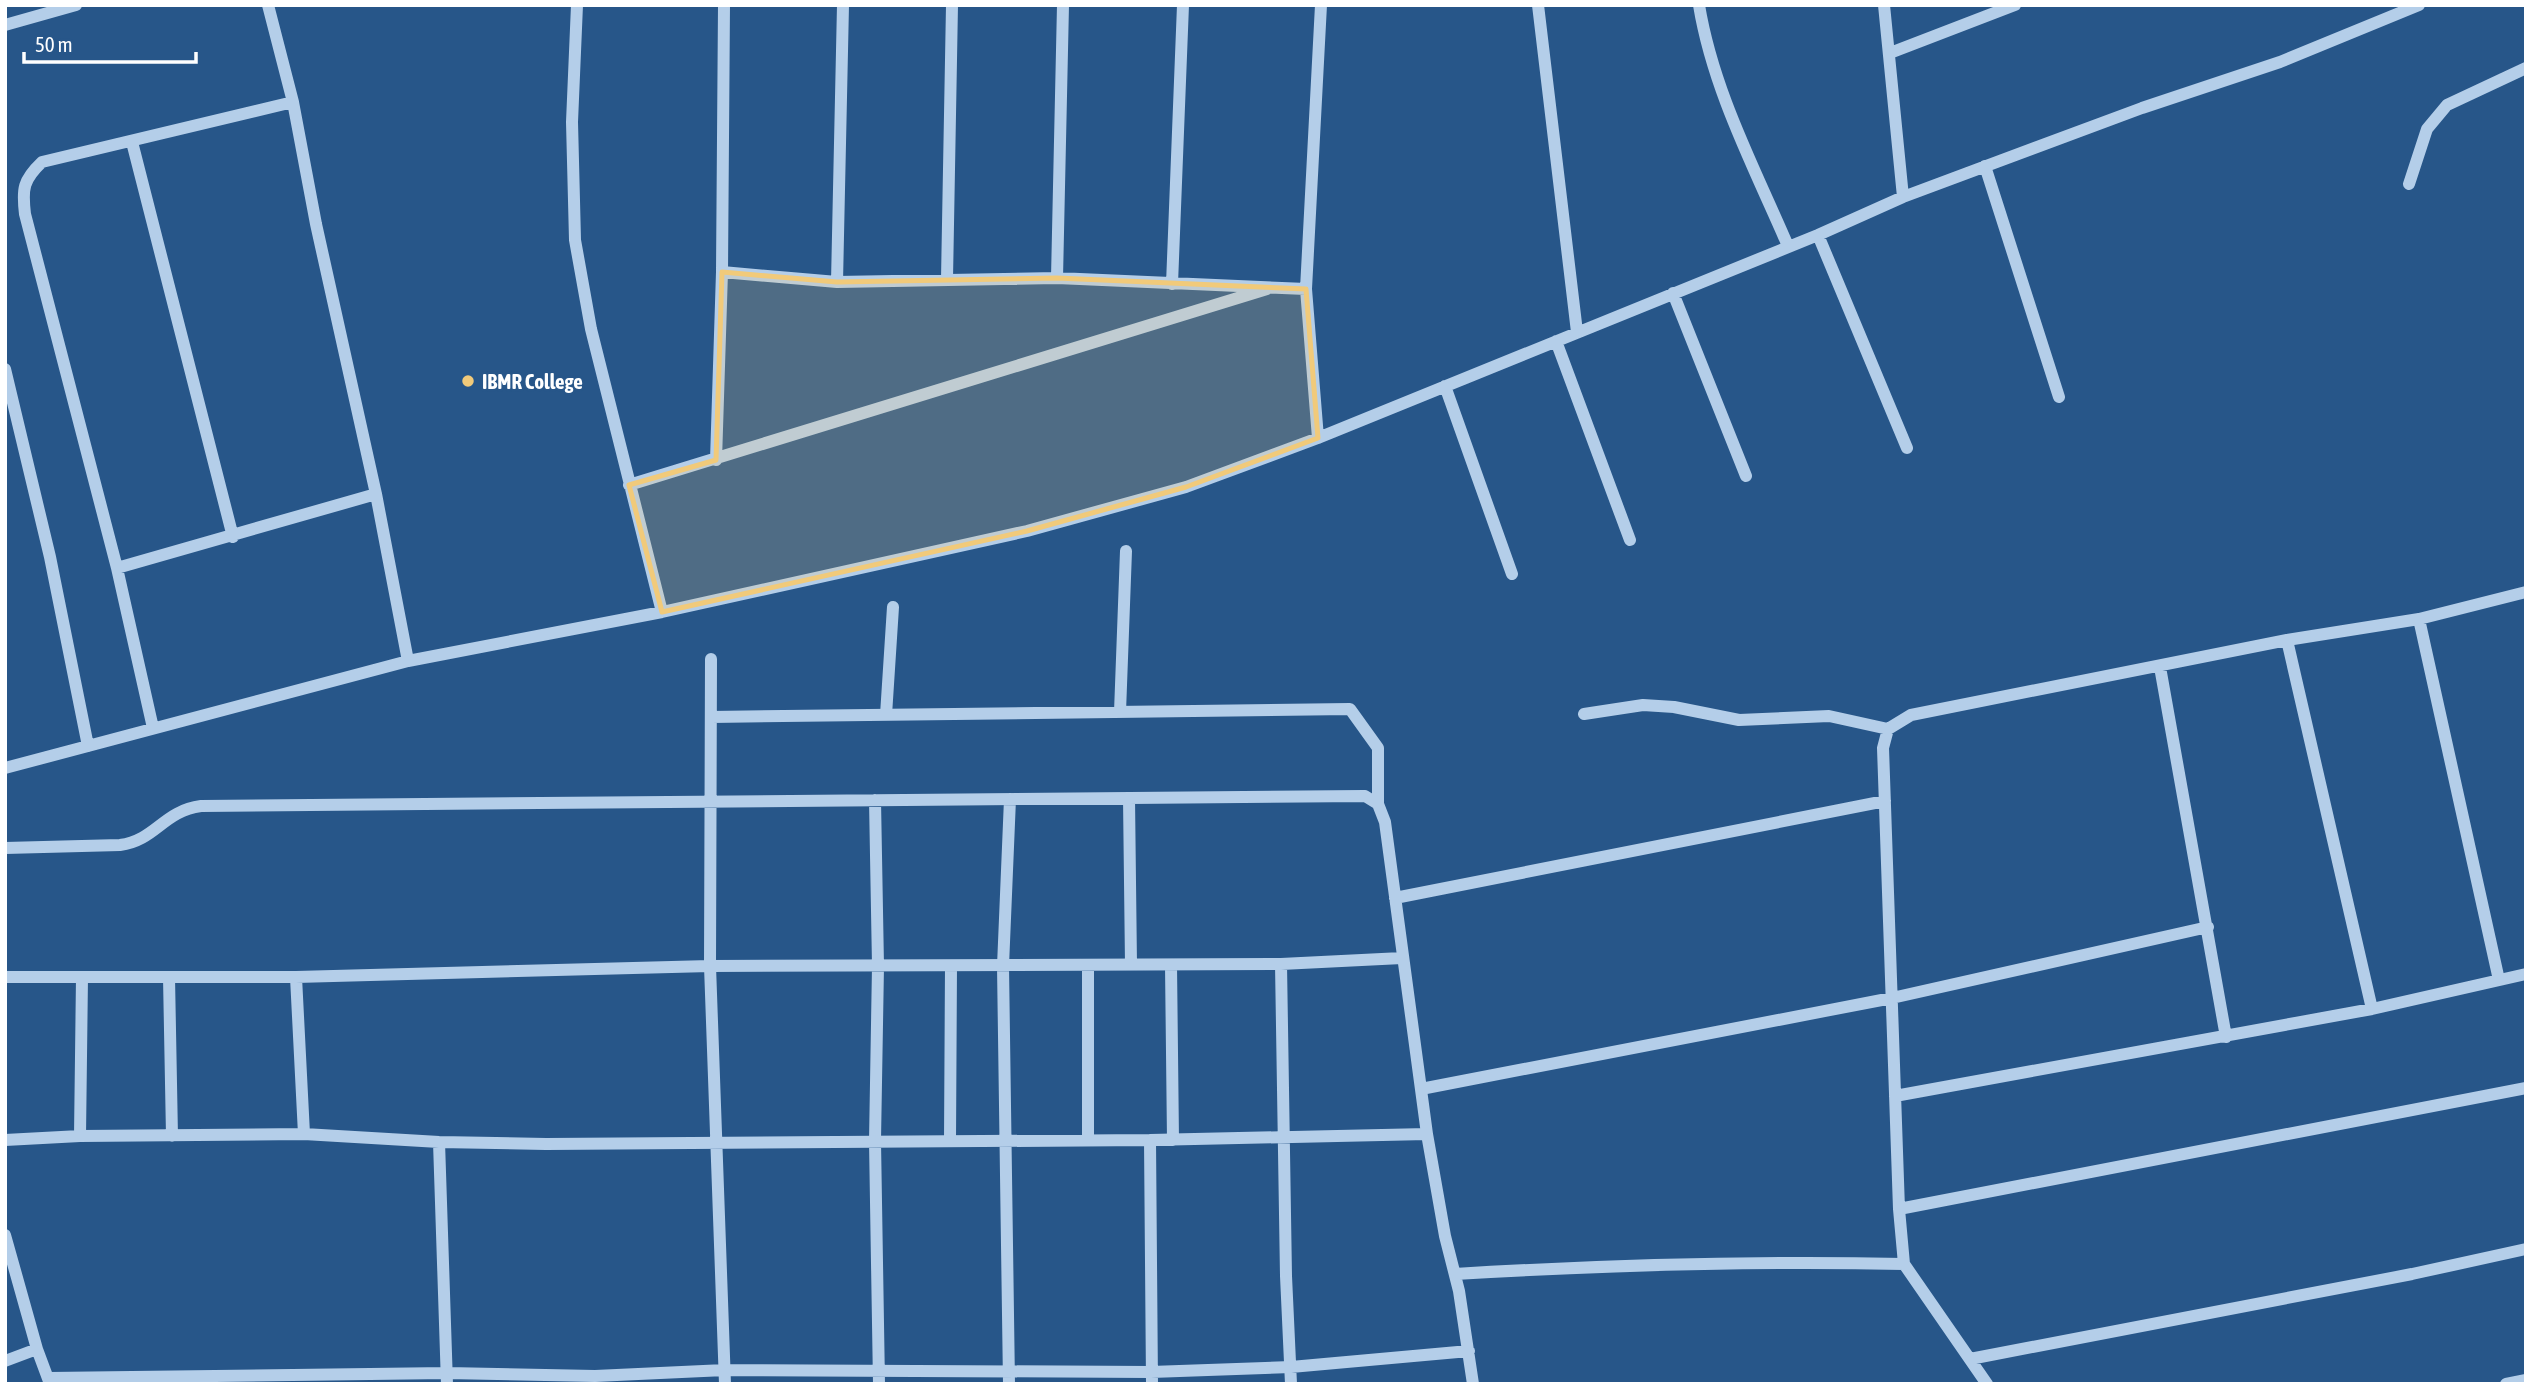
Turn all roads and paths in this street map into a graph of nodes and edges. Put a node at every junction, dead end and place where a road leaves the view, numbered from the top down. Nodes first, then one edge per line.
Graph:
1 (76, 5) edge
2 (268, 5) edge
3 (577, 5) edge
4 (724, 5) edge
5 (843, 5) edge
6 (952, 5) edge
7 (1063, 5) edge
8 (1183, 5) edge
9 (1321, 5) edge
10 (1538, 5) edge
11 (1699, 5) edge
12 (1884, 5) edge
13 (2015, 5) edge
14 (2419, 5) edge
15 (1996, 9) edge
16 (5, 25) edge
17 (1891, 53) junction
18 (2526, 68) edge
19 (293, 102) junction
20 (132, 142) junction
21 (1985, 166) junction
22 (2409, 184) dead end
23 (1903, 197) junction
24 (1818, 235) junction
25 (1788, 246) junction
26 (722, 272) junction
27 (1057, 278) junction
28 (947, 279) junction
29 (837, 282) junction
30 (1172, 284) junction
31 (1267, 289) junction
32 (1306, 289) junction
33 (1673, 293) junction
34 (1577, 332) junction
35 (1556, 341) junction
36 (5, 369) edge
37 (1445, 386) junction
38 (2059, 397) dead end
39 (1318, 438) junction
40 (1907, 448) dead end
41 (716, 460) junction
42 (1746, 476) dead end
43 (629, 485) junction
44 (376, 494) junction
45 (233, 537) junction
46 (1630, 540) dead end
47 (1126, 551) dead end
48 (117, 568) junction
49 (1512, 575) dead end
50 (2526, 592) edge
51 (893, 607) dead end
52 (662, 612) junction
53 (2419, 619) junction
54 (2287, 640) junction
55 (711, 659) dead end
56 (408, 661) junction
57 (2160, 667) junction
58 (1120, 712) junction
59 (886, 715) junction
60 (1584, 715) dead end
61 (711, 717) junction
62 (153, 729) junction
63 (1888, 729) junction
64 (88, 746) junction
65 (5, 768) edge
66 (1129, 798) junction
67 (1010, 799) junction
68 (875, 800) junction
69 (1885, 801) junction
70 (711, 802) junction
71 (1378, 804) junction
72 (5, 848) edge
73 (1395, 898) junction
74 (2208, 927) junction
75 (1402, 958) junction
76 (1281, 964) junction
77 (1088, 965) junction
78 (1131, 965) junction
79 (1171, 965) junction
80 (710, 966) junction
81 (878, 966) junction
82 (951, 966) junction
83 (1003, 966) junction
84 (2526, 974) edge
85 (5, 977) edge
86 (82, 977) junction
87 (169, 977) junction
88 (296, 977) junction
89 (2499, 979) junction
90 (1892, 998) junction
91 (2372, 1009) junction
92 (2226, 1037) junction
93 (2526, 1088) edge
94 (1421, 1089) junction
95 (1895, 1096) junction
96 (304, 1134) junction
97 (1427, 1134) junction
98 (80, 1136) junction
99 (172, 1136) junction
100 (1284, 1138) junction
101 (5, 1140) edge
102 (1087, 1140) junction
103 (1150, 1140) junction
104 (1173, 1140) junction
105 (875, 1141) junction
106 (950, 1141) junction
107 (1005, 1141) junction
108 (439, 1142) junction
109 (715, 1142) junction
110 (1899, 1209) junction
111 (5, 1235) edge
112 (2526, 1249) edge
113 (1904, 1264) junction
114 (1455, 1274) junction
115 (37, 1349) junction
116 (1469, 1351) junction
117 (1970, 1359) junction
118 (5, 1361) edge
119 (1291, 1367) junction
120 (726, 1370) junction
121 (447, 1378) edge
122 (879, 1378) edge
123 (1009, 1378) edge
124 (1152, 1378) edge
125 (303, 1379) edge
126 (595, 1380) edge
127 (2526, 1380) edge
128 (49, 1381) edge
129 (725, 1384) edge
130 (1291, 1384) edge
131 (1473, 1384) edge
132 (1987, 1384) edge
133 (2506, 1384) edge

1 - 16 street
2 - 19 street
3 - 43 street
4 - 26 street
5 - 29 street
6 - 28 street
7 - 27 street
8 - 30 street
9 - 32 street
10 - 34 street
11 - 25 street
12 - 17 street
13 - 15 street
14 - 21 street
15 - 17 street
17 - 23 street
18 - 22 street
19 - 20 street
19 - 44 street
20 - 45 street
20 - 48 street
21 - 23 street
21 - 38 street
23 - 24 street
24 - 25 street
24 - 40 street
25 - 33 street
26 - 29 street
26 - 41 street
27 - 28 street
27 - 30 street
28 - 29 street
30 - 31 street
31 - 32 street
31 - 41 street
32 - 39 street
33 - 34 street
33 - 42 street
34 - 35 street
35 - 37 street
35 - 46 street
36 - 64 street
37 - 39 street
37 - 49 street
39 - 52 street
41 - 43 street
43 - 52 street
44 - 45 street
44 - 56 street
45 - 48 street
47 - 58 street
48 - 62 street
50 - 53 street
51 - 59 street
52 - 56 street
53 - 54 street
53 - 89 street
54 - 57 street
54 - 91 street
55 - 61 street
56 - 62 street
57 - 63 street
57 - 74 street
58 - 59 street
58 - 71 street
59 - 61 street
60 - 63 street
61 - 70 street
62 - 64 street
63 - 69 street
64 - 65 street
66 - 67 street
66 - 71 street
66 - 78 street
67 - 68 street
67 - 83 street
68 - 70 street
68 - 81 street
69 - 73 street
69 - 90 street
70 - 72 street
70 - 80 street
71 - 73 street
73 - 75 street
74 - 90 street
74 - 92 street
75 - 76 street
75 - 94 street
76 - 79 street
76 - 100 street
77 - 78 street
77 - 83 street
77 - 102 street
78 - 79 street
79 - 104 street
80 - 81 street
80 - 88 street
80 - 109 street
81 - 82 street
81 - 105 street
82 - 83 street
82 - 106 street
83 - 107 street
84 - 89 street
85 - 86 street
86 - 87 street
86 - 98 street
87 - 88 street
87 - 99 street
88 - 96 street
89 - 91 street
90 - 94 street
90 - 95 street
91 - 92 street
92 - 95 street
93 - 110 street
94 - 97 street
95 - 110 street
96 - 99 street
96 - 108 street
97 - 100 street
97 - 114 street
98 - 99 street
98 - 101 street
100 - 104 street
100 - 119 street
102 - 103 street
102 - 107 street
103 - 104 street
103 - 124 street
105 - 106 street
105 - 109 street
105 - 122 street
106 - 107 street
107 - 123 street
108 - 109 street
108 - 121 street
109 - 120 street
110 - 113 street
111 - 115 street
112 - 117 street
113 - 114 street
113 - 117 street
114 - 116 street
115 - 118 street
115 - 128 street
116 - 119 street
116 - 131 street
117 - 132 street
119 - 124 street
119 - 130 street
120 - 122 street
120 - 126 street
120 - 129 street
121 - 125 street
121 - 126 street
122 - 123 street
123 - 124 street
125 - 128 street
127 - 133 street

